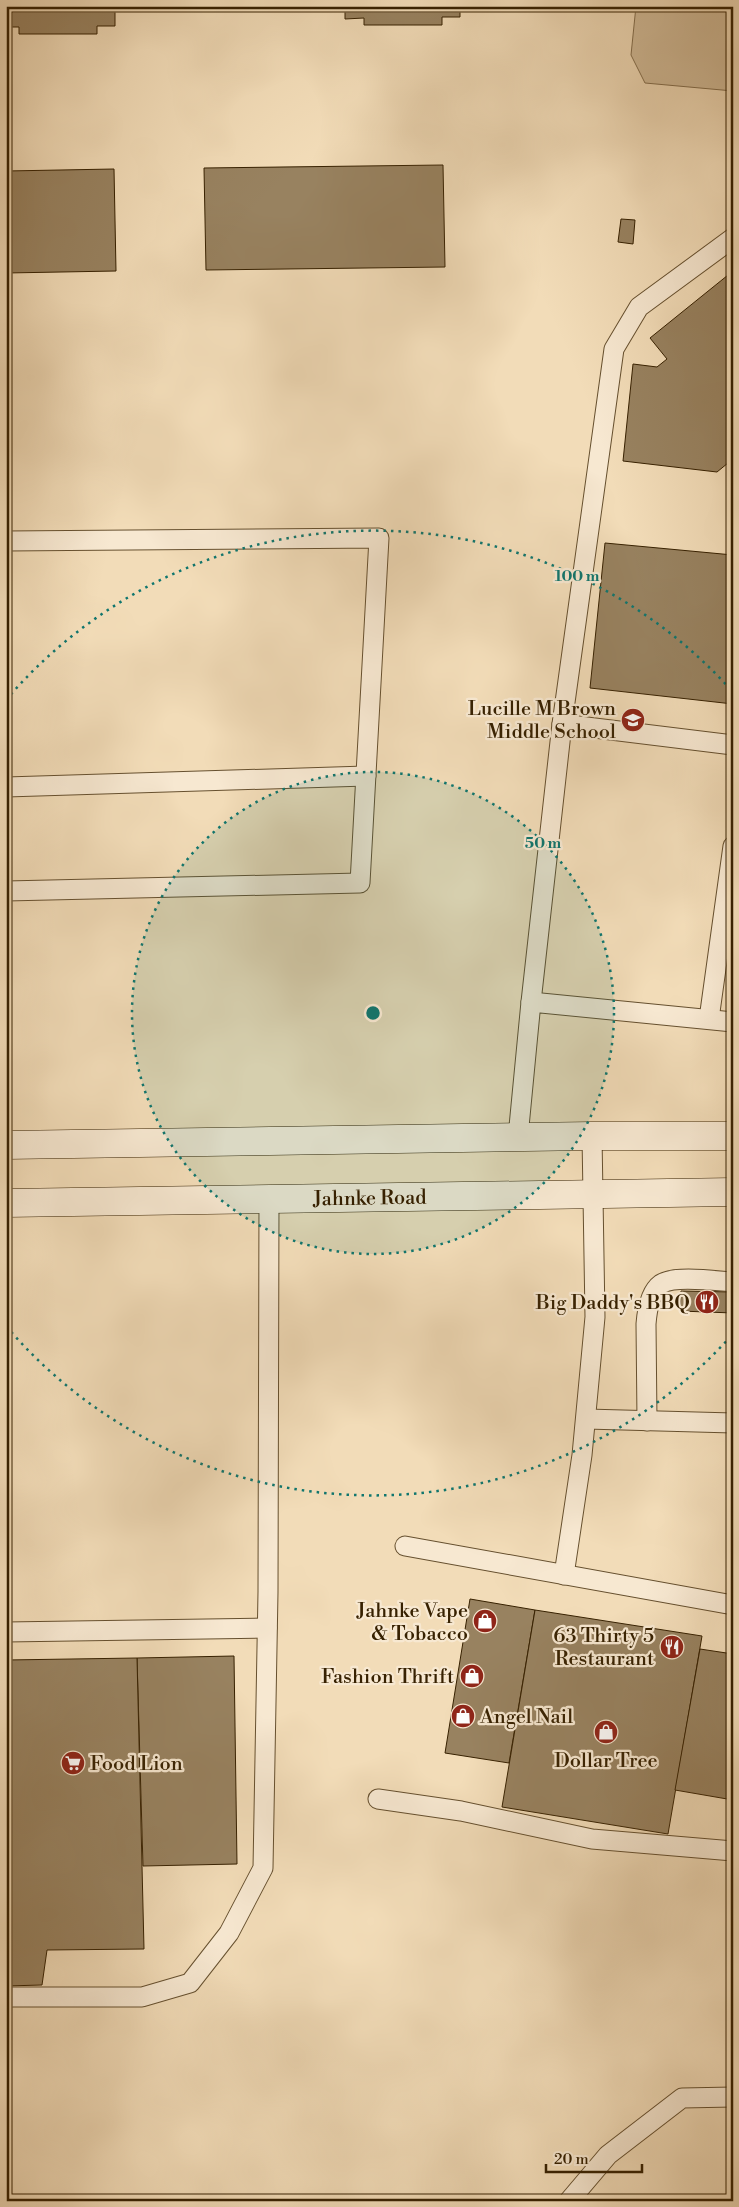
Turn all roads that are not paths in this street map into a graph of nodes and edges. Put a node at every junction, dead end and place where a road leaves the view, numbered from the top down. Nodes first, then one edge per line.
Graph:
1 (733, 238) edge
2 (6, 541) edge
3 (562, 724) junction
4 (733, 745) edge
5 (366, 776) junction
6 (6, 787) edge
7 (733, 846) edge
8 (6, 890) edge
9 (531, 1002) junction
10 (709, 1019) junction
11 (733, 1022) edge
12 (592, 1136) junction
13 (733, 1136) edge
14 (518, 1137) junction
15 (6, 1145) edge
16 (733, 1192) edge
17 (593, 1194) junction
18 (269, 1198) junction
19 (6, 1203) edge
20 (733, 1282) edge
21 (586, 1420) junction
22 (647, 1421) junction
23 (733, 1423) edge
24 (405, 1546) dead end
25 (564, 1574) junction
26 (733, 1604) edge
27 (267, 1628) junction
28 (6, 1632) edge
29 (378, 1799) dead end
30 (733, 1851) edge
31 (6, 1997) edge
32 (733, 2097) edge
33 (569, 2201) edge

1 - 3 lane
2 - 5 lane
3 - 4 lane
3 - 9 lane
5 - 6 lane
5 - 8 lane
7 - 10 lane
9 - 10 lane
9 - 14 lane
10 - 11 lane
12 - 13 main road
12 - 14 main road
12 - 17 lane
14 - 15 main road
16 - 17 main road, Jahnke Road
17 - 18 main road, Jahnke Road
17 - 21 lane
18 - 19 main road, Jahnke Road
18 - 27 lane
20 - 22 lane
21 - 22 lane
21 - 25 lane
22 - 23 lane
24 - 25 lane
25 - 26 lane
27 - 28 lane
27 - 31 lane
29 - 30 lane
32 - 33 lane

